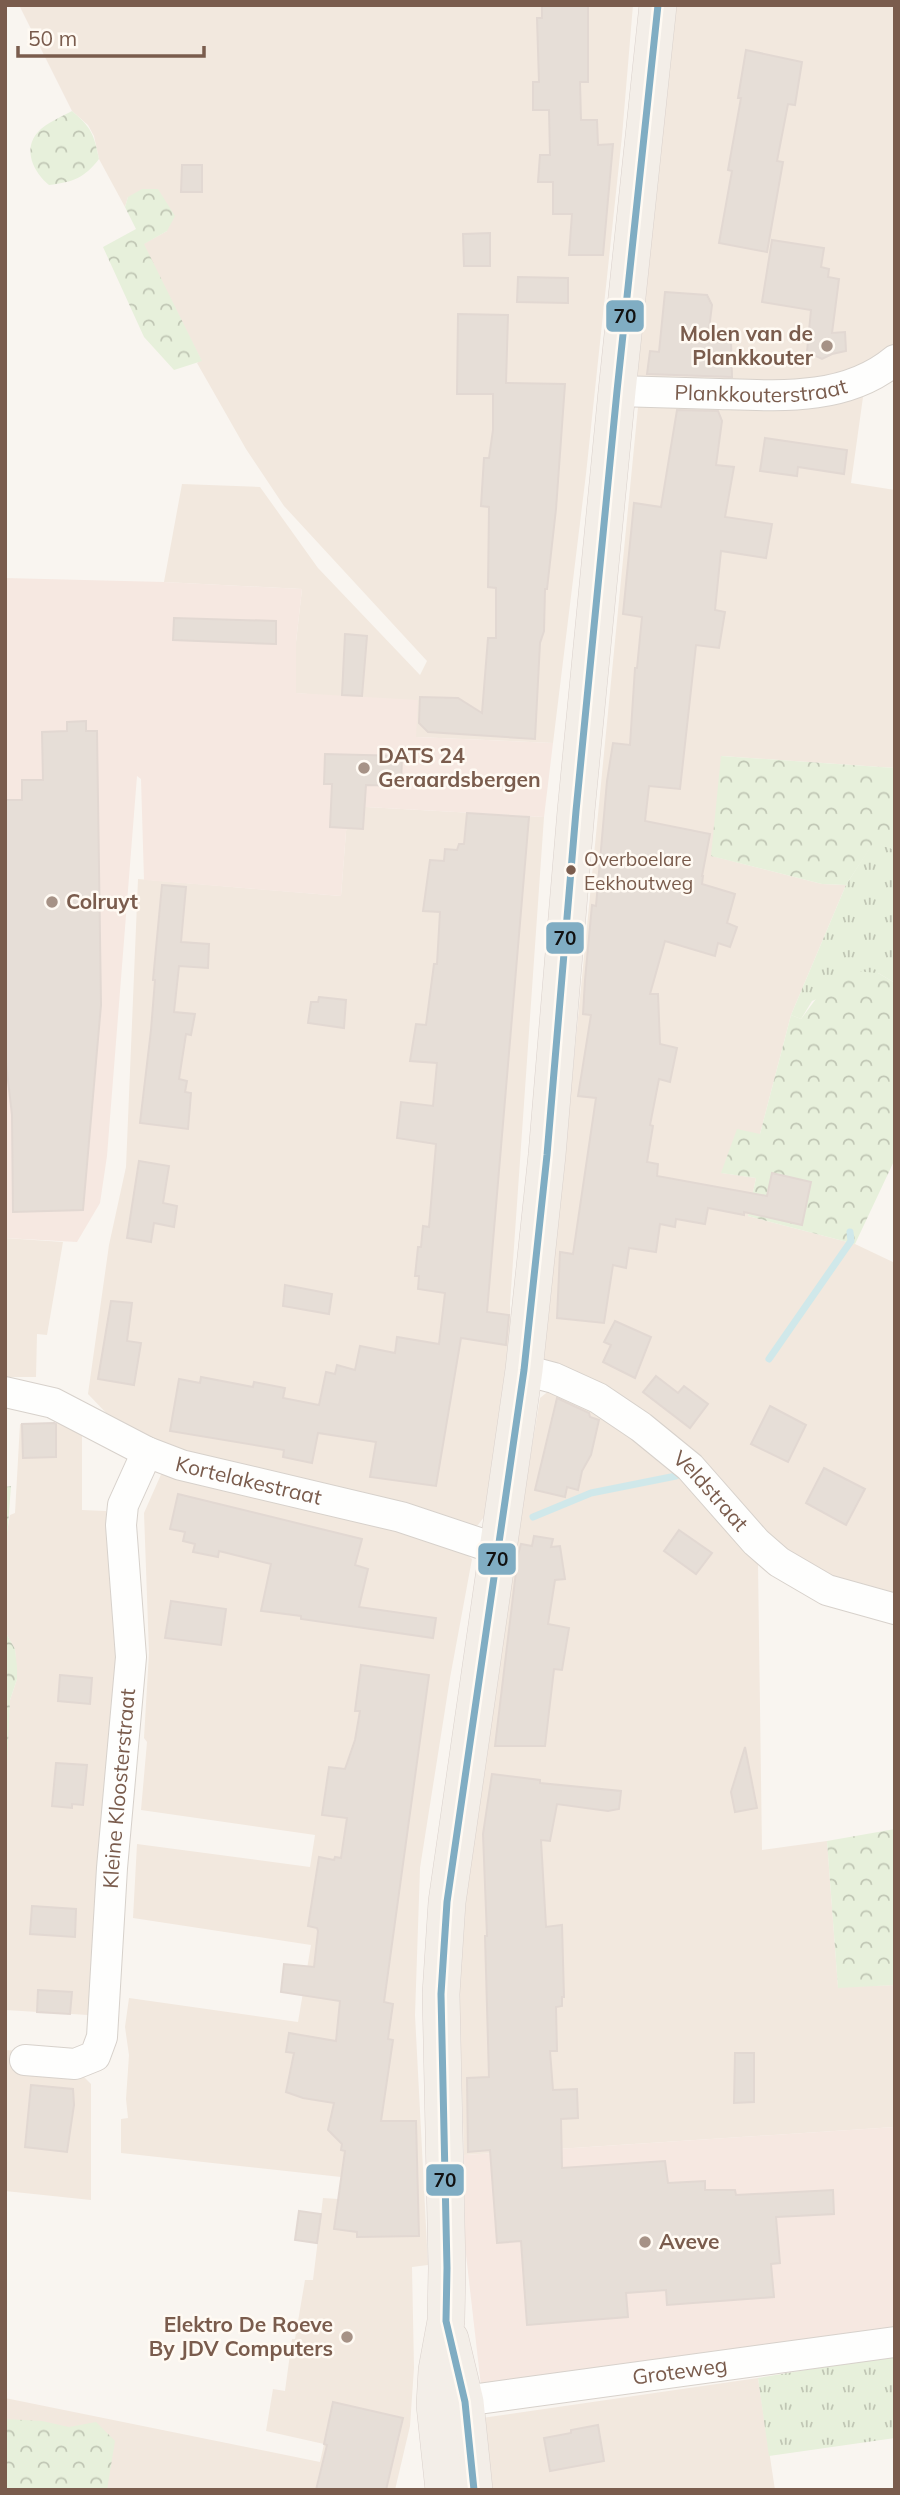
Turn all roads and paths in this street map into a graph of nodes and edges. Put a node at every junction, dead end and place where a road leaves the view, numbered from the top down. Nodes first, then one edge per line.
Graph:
1 (658, 5) edge
2 (895, 360) edge
3 (617, 391) junction
4 (524, 1370) junction
5 (5, 1392) edge
6 (147, 1452) junction
7 (500, 1550) junction
8 (895, 1609) edge
9 (24, 2060) dead end
10 (895, 2342) edge
11 (450, 2403) junction
12 (444, 2490) edge
13 (474, 2490) edge

1 - 3 main road
2 - 3 street, Plankkouterstraat
3 - 4 main road
4 - 7 main road
4 - 8 street, Veldstraat
5 - 6 street, Kortelakestraat
6 - 7 street, Kortelakestraat
6 - 9 street, Kleine Kloosterstraat
7 - 11 main road
10 - 11 street, Groteweg
11 - 12 main road
11 - 13 main road

